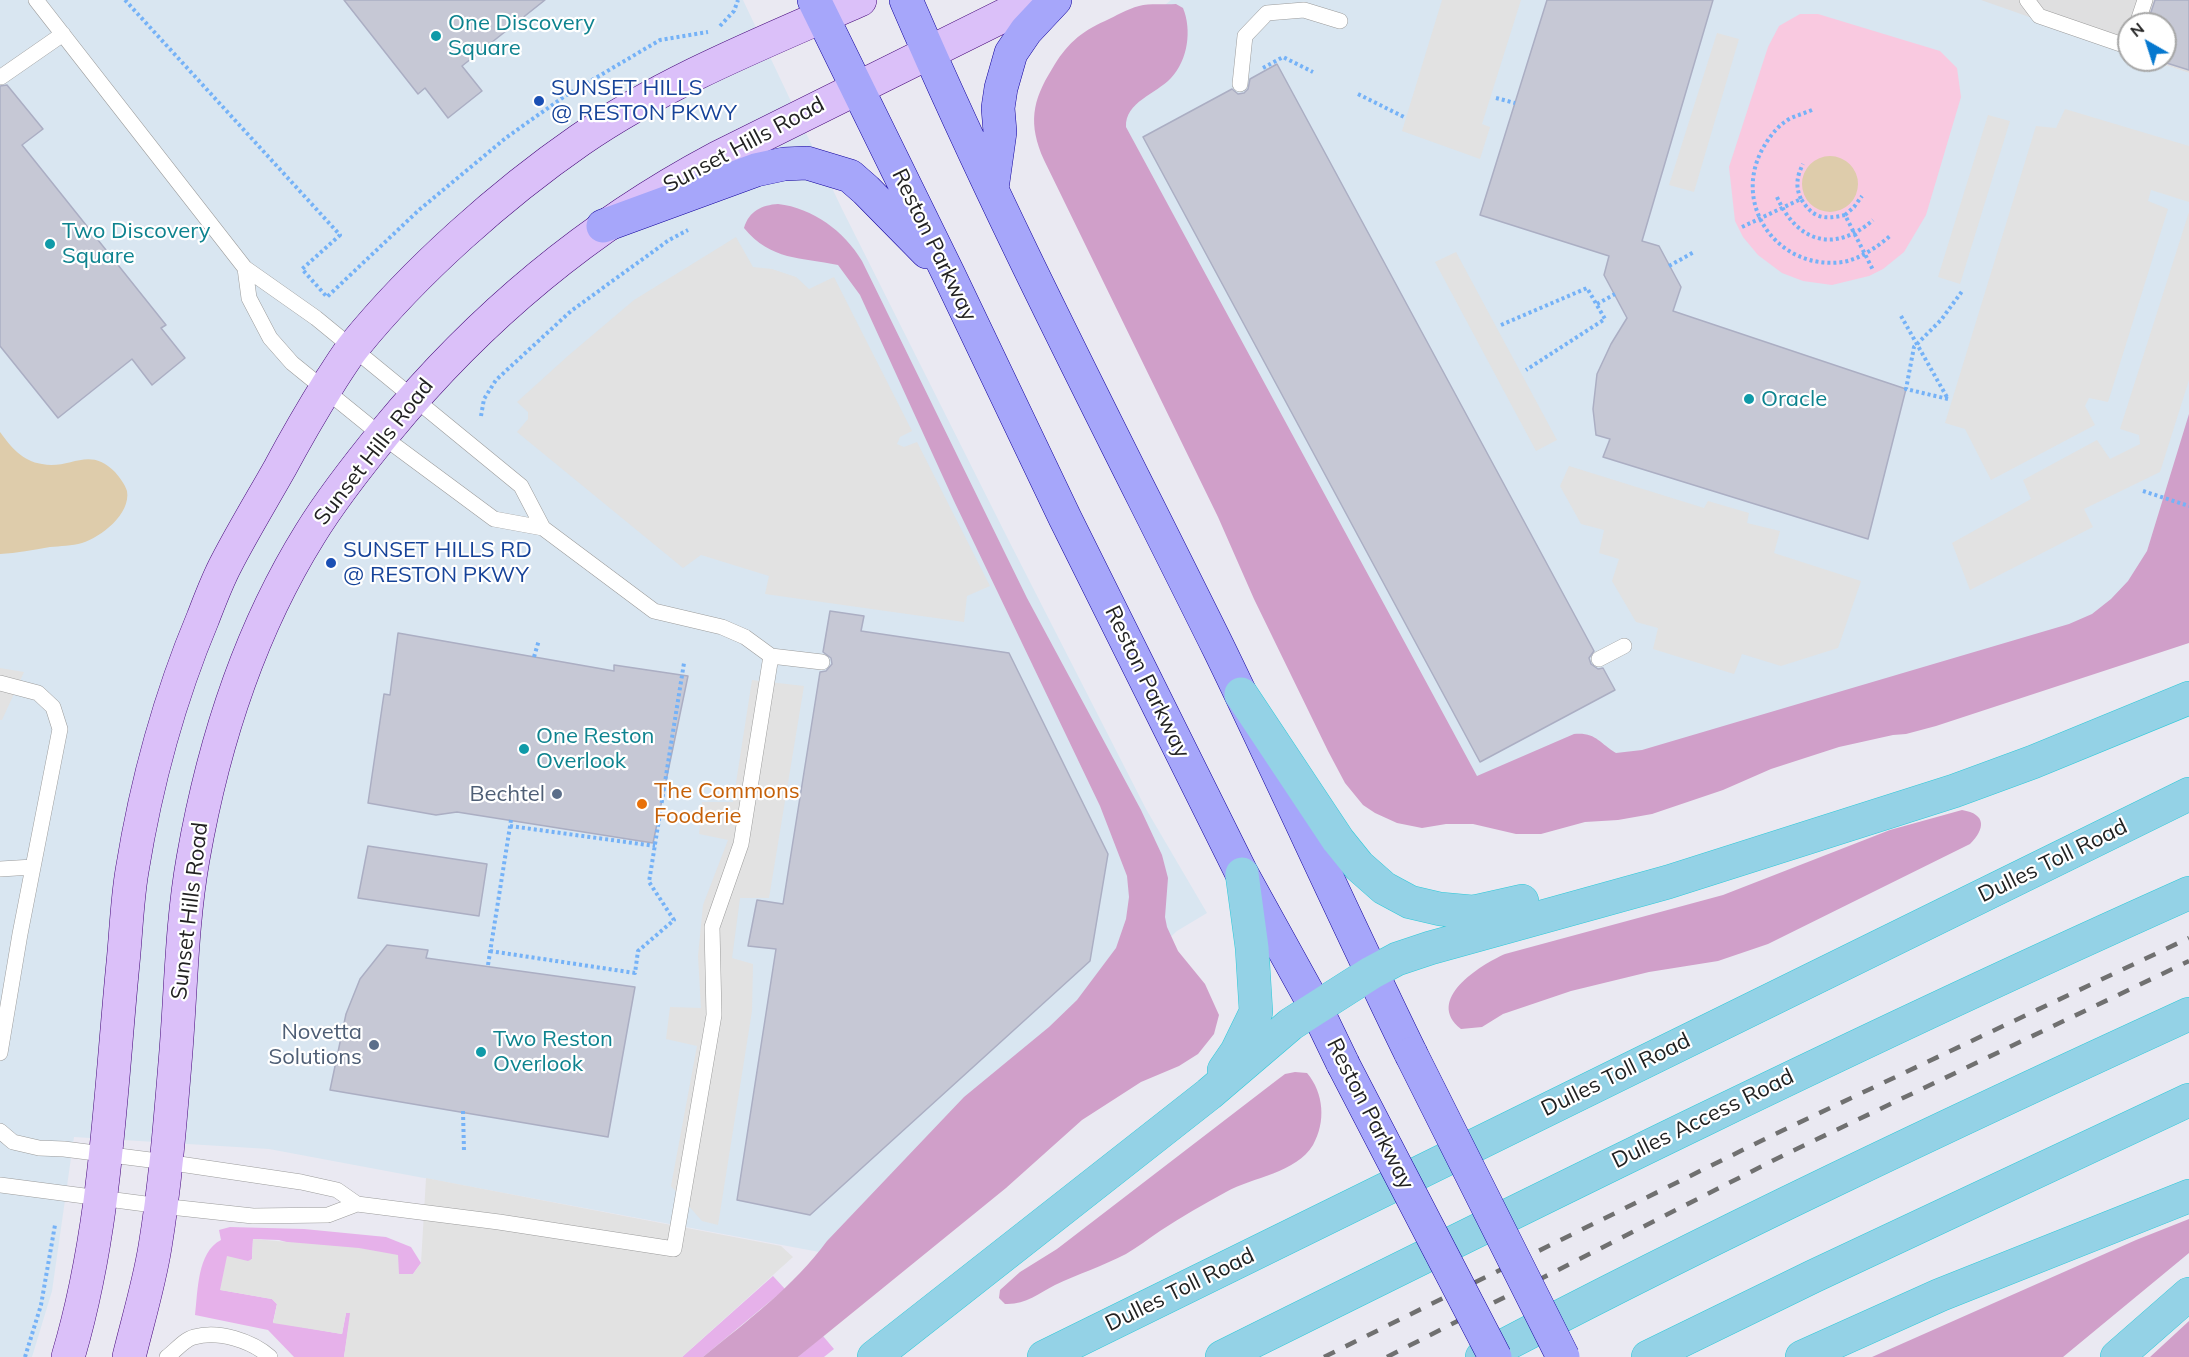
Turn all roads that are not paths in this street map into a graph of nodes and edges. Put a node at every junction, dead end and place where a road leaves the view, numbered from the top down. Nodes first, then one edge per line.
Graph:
1 (860, 0) edge
2 (906, 0) edge
3 (1035, 0) edge
4 (1054, 0) edge
5 (2027, 0) edge
6 (38, 1) edge
7 (818, 9) edge
8 (1341, 21) dead end
9 (63, 34) junction
10 (2117, 43) edge
11 (928, 52) junction
12 (1, 77) edge
13 (1240, 84) dead end
14 (856, 87) junction
15 (992, 189) junction
16 (603, 226) junction
17 (245, 268) junction
18 (949, 275) junction
19 (352, 348) junction
20 (325, 390) junction
21 (414, 398) junction
22 (382, 436) junction
23 (543, 528) junction
24 (1624, 646) dead end
25 (771, 656) junction
26 (1599, 659) dead end
27 (822, 662) dead end
28 (0, 683) edge
29 (1241, 694) junction
30 (2189, 698) edge
31 (2189, 795) edge
32 (1785, 844) junction
33 (33, 867) junction
34 (0, 869) edge
35 (1242, 874) junction
36 (2189, 893) edge
37 (1371, 973) junction
38 (1316, 1008) junction
39 (2189, 1014) edge
40 (0, 1053) edge
41 (1209, 1094) junction
42 (2189, 1100) edge
43 (0, 1131) edge
44 (105, 1154) junction
45 (166, 1162) junction
46 (0, 1185) edge
47 (2189, 1196) edge
48 (100, 1197) junction
49 (357, 1204) junction
50 (161, 1206) junction
51 (2189, 1294) edge
52 (68, 1357) edge
53 (129, 1357) edge
54 (167, 1357) edge
55 (270, 1357) edge
56 (874, 1357) edge
57 (1044, 1357) edge
58 (1222, 1357) edge
59 (1482, 1357) edge
60 (1495, 1357) edge
61 (1563, 1357) edge
62 (1648, 1357) edge
63 (1802, 1357) edge
64 (2117, 1357) edge

1 - 7 main road
2 - 11 main road
3 - 11 main road, Sunset Hills Road
4 - 15 main road
5 - 10 lane
6 - 9 lane
7 - 14 main road, Reston Parkway
7 - 19 main road
8 - 13 lane
9 - 12 lane
9 - 17 lane
11 - 14 main road, Sunset Hills Road
11 - 15 main road
14 - 16 main road, Sunset Hills Road
14 - 18 main road, Reston Parkway
15 - 29 main road
16 - 18 main road
16 - 21 main road, Sunset Hills Road
17 - 19 lane
17 - 20 lane
18 - 35 main road, Reston Parkway
19 - 20 main road
19 - 21 lane
20 - 22 lane
20 - 44 main road
21 - 22 main road, Sunset Hills Road
21 - 23 lane
22 - 23 lane
22 - 45 main road, Sunset Hills Road
23 - 25 lane
24 - 26 lane
25 - 27 lane
25 - 49 lane
28 - 33 lane
29 - 32 highway
29 - 37 main road
30 - 32 highway
31 - 57 highway, Dulles Toll Road
32 - 37 highway
33 - 34 lane
33 - 40 lane
35 - 38 main road, Reston Parkway
35 - 41 highway
36 - 58 highway, Dulles Access Road
37 - 38 highway
37 - 61 main road, bridge
38 - 41 highway
38 - 60 main road, Reston Parkway, bridge
39 - 59 highway
41 - 56 highway
42 - 62 highway
43 - 44 lane
44 - 45 lane
44 - 48 main road
45 - 49 lane
45 - 50 main road, Sunset Hills Road
46 - 48 lane
47 - 63 highway
48 - 50 lane
48 - 52 main road
49 - 50 lane
50 - 53 main road, Sunset Hills Road
51 - 64 highway
54 - 55 lane

